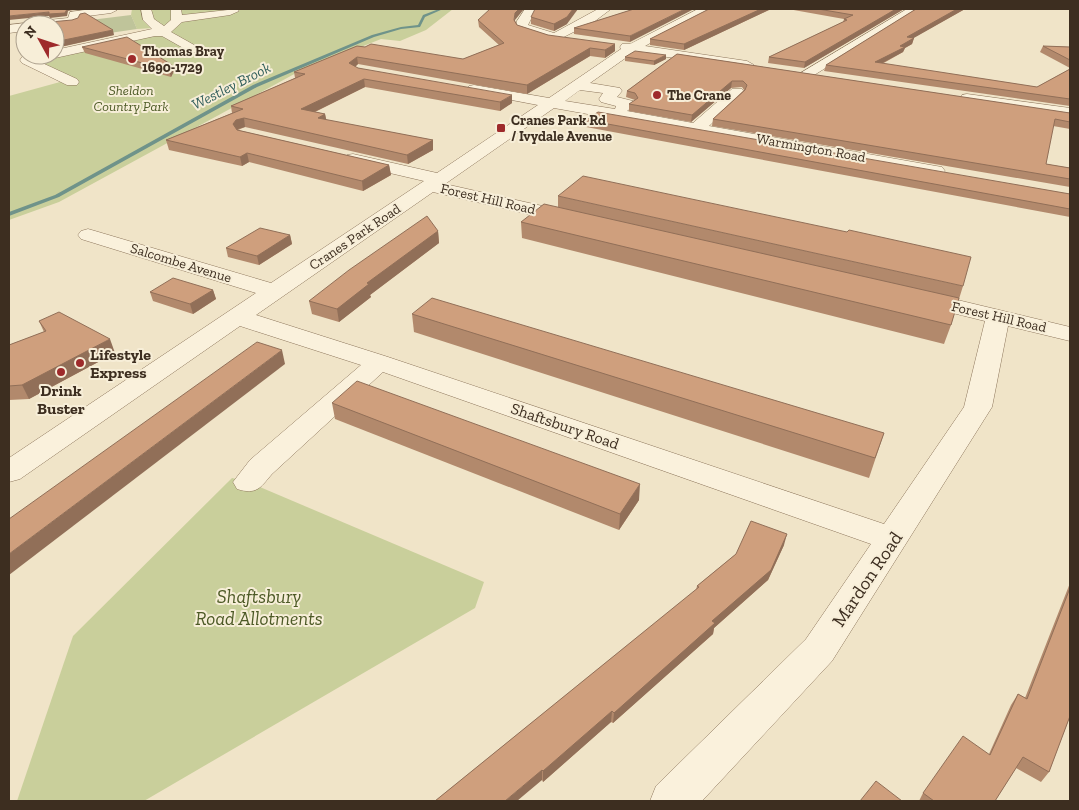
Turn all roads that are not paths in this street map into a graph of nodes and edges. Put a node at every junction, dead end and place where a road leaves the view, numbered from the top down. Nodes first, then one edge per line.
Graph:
1 (146, 9) edge
2 (232, 9) edge
3 (530, 9) edge
4 (605, 9) edge
5 (706, 9) edge
6 (914, 9) edge
7 (111, 12) edge
8 (176, 14) edge
9 (65, 22) edge
10 (159, 31) junction
11 (556, 37) junction
12 (580, 40) edge
13 (623, 46) junction
14 (192, 49) dead end
15 (65, 52) edge
16 (32, 65) edge
17 (759, 67) edge
18 (826, 77) edge
19 (72, 82) dead end
20 (577, 85) junction
21 (455, 86) edge
22 (738, 92) edge
23 (953, 96) edge
24 (552, 103) junction
25 (1070, 112) edge
26 (615, 114) junction
27 (697, 128) junction
28 (339, 155) edge
29 (950, 173) edge
30 (436, 182) junction
31 (595, 224) edge
32 (88, 236) dead end
33 (274, 291) junction
34 (902, 294) edge
35 (998, 316) junction
36 (236, 317) junction
37 (1070, 334) edge
38 (379, 362) junction
39 (9, 472) edge
40 (248, 482) dead end
41 (893, 539) junction
42 (672, 801) edge

1 - 10 street
2 - 8 street
3 - 11 street
4 - 11 street
5 - 13 street, Cranes Park Road
6 - 18 street
7 - 9 street
8 - 10 street
10 - 14 street
10 - 15 street
11 - 12 street
13 - 17 street
13 - 20 street, Cranes Park Road
16 - 19 street
20 - 24 street, Cranes Park Road
20 - 26 street
21 - 24 street, Warmington Road
22 - 27 street
23 - 25 street
24 - 26 street, Warmington Road
24 - 30 street, Cranes Park Road
26 - 27 street, Warmington Road
27 - 29 street, Warmington Road
28 - 30 street, Forest Hill Road
30 - 31 street, Forest Hill Road
30 - 33 street, Cranes Park Road
32 - 33 street, Salcombe Avenue
33 - 36 street, Cranes Park Road
34 - 35 street, Forest Hill Road
35 - 37 street, Forest Hill Road
35 - 41 street, Mardon Road
36 - 38 street, Shaftsbury Road
36 - 39 street, Cranes Park Road
38 - 40 street
38 - 41 street, Shaftsbury Road
41 - 42 street, Mardon Road

